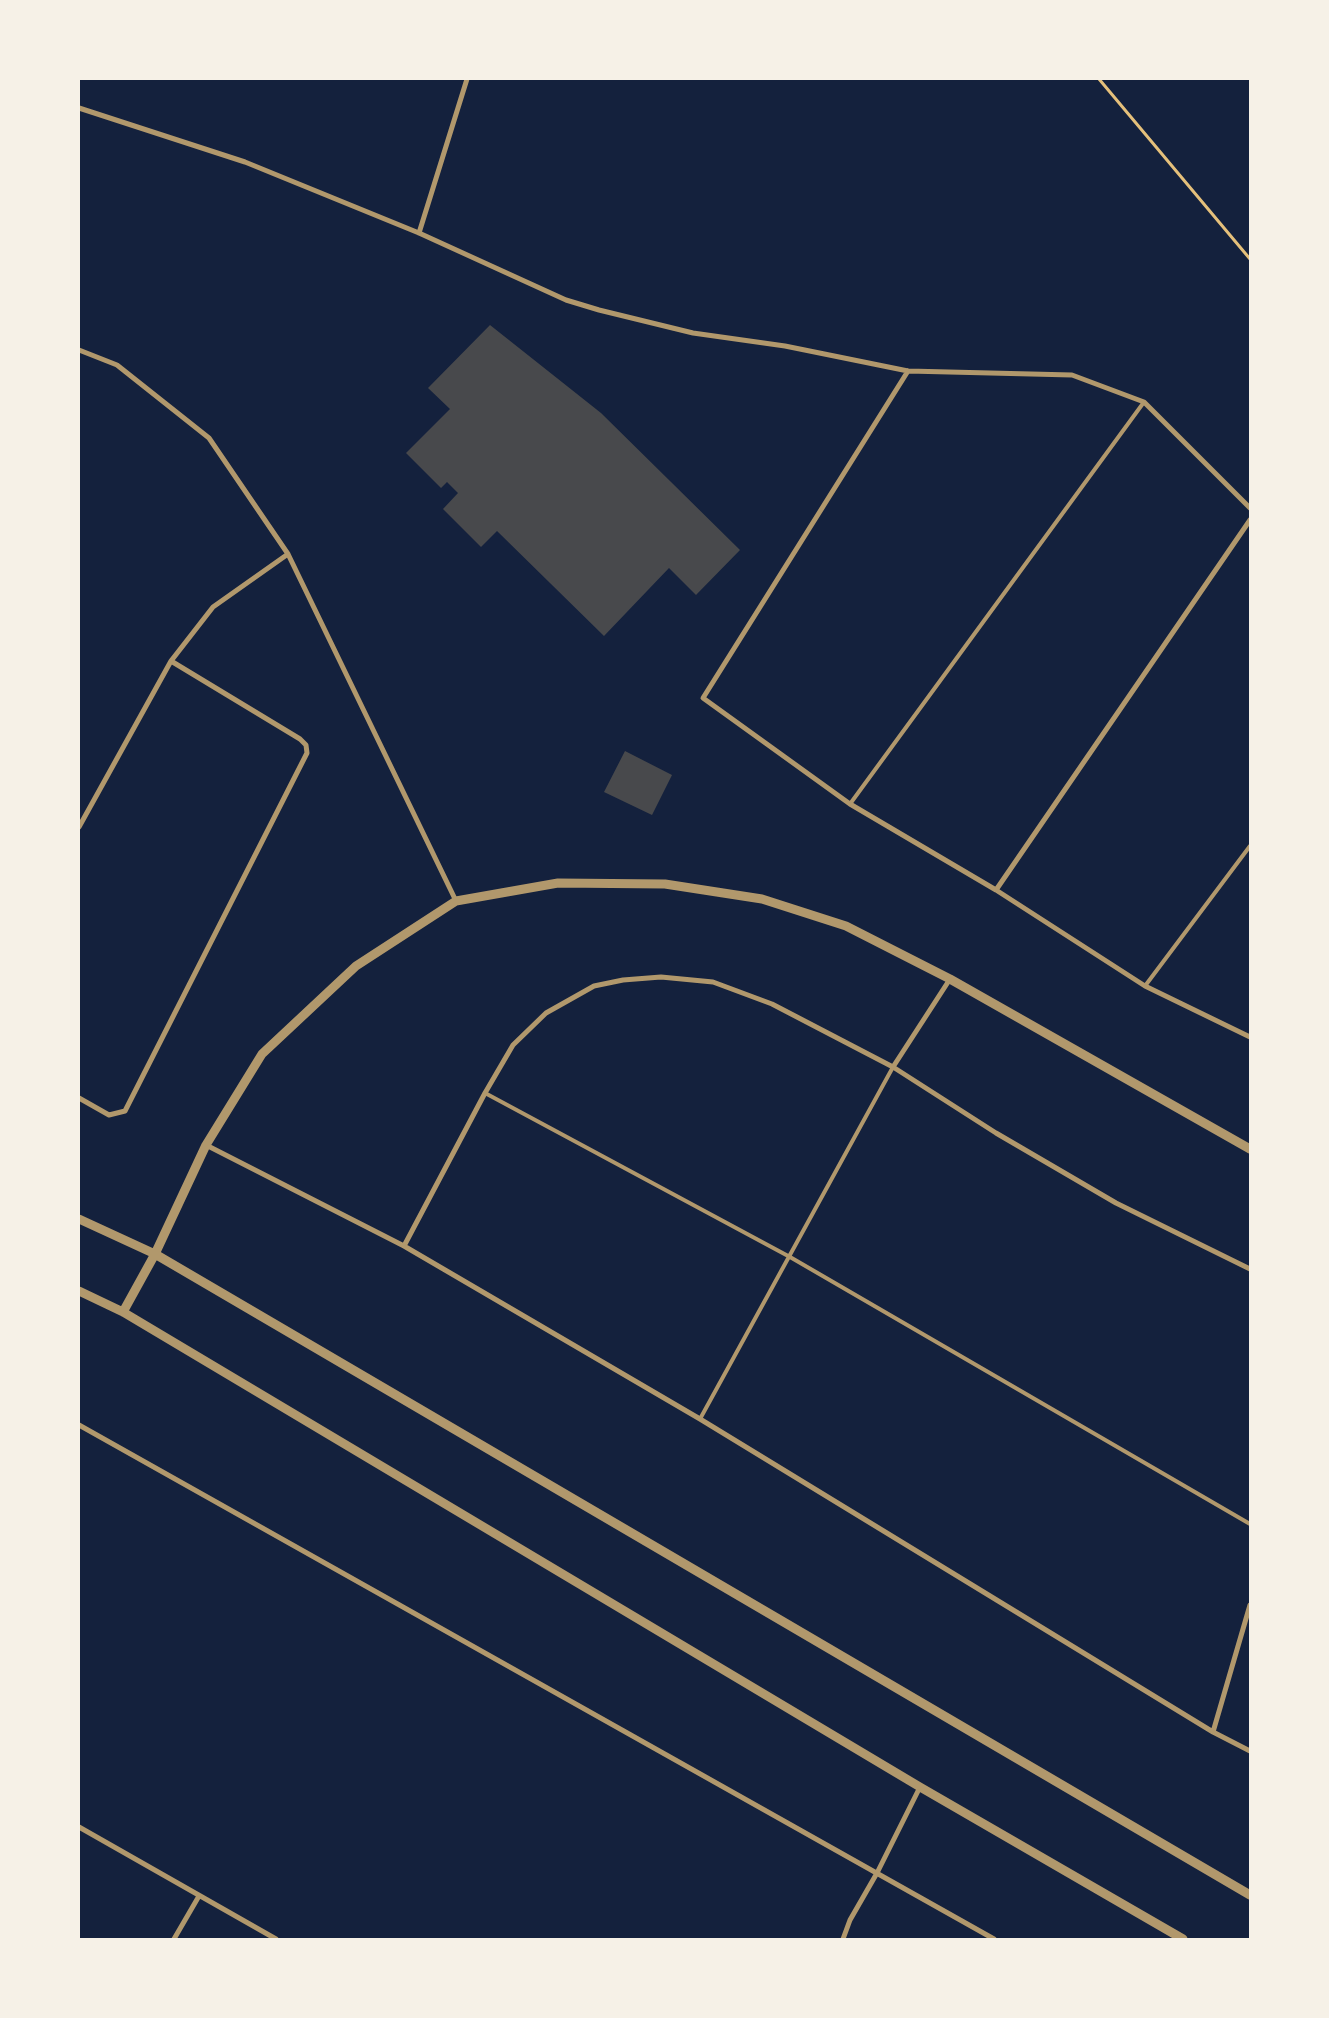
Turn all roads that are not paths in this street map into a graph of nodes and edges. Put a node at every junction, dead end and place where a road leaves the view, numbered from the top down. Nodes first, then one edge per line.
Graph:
1 (467, 79) edge
2 (79, 108) edge
3 (419, 233) junction
4 (79, 350) edge
5 (908, 371) junction
6 (1144, 402) junction
7 (1250, 508) edge
8 (1250, 520) edge
9 (288, 554) junction
10 (171, 661) junction
11 (850, 804) junction
12 (79, 827) edge
13 (1250, 846) edge
14 (996, 890) junction
15 (456, 901) junction
16 (950, 979) junction
17 (1145, 986) junction
18 (1250, 1037) edge
19 (893, 1067) junction
20 (485, 1093) junction
21 (79, 1098) edge
22 (206, 1145) junction
23 (1250, 1149) edge
24 (79, 1219) edge
25 (404, 1246) junction
26 (154, 1254) junction
27 (790, 1257) junction
28 (1250, 1269) edge
29 (79, 1291) edge
30 (123, 1312) junction
31 (700, 1419) junction
32 (79, 1425) edge
33 (1250, 1524) edge
34 (1250, 1605) edge
35 (1213, 1732) junction
36 (1250, 1751) edge
37 (920, 1787) junction
38 (79, 1827) edge
39 (877, 1873) junction
40 (1250, 1895) edge
41 (199, 1896) junction
42 (174, 1939) edge
43 (276, 1939) edge
44 (843, 1939) edge
45 (994, 1939) edge
46 (1183, 1939) edge

1 - 3 street
2 - 3 street
3 - 5 street
4 - 9 street
5 - 6 street
5 - 11 street
6 - 7 street
6 - 11 lane
8 - 14 street
9 - 10 street
9 - 15 street
10 - 12 street
10 - 21 street
11 - 14 street
13 - 17 lane
14 - 17 street
15 - 16 street
15 - 22 street
16 - 19 street
16 - 23 street
17 - 18 street
19 - 20 street
19 - 27 lane
19 - 28 street
20 - 25 street
20 - 27 lane
22 - 25 street
22 - 26 street
24 - 26 street
25 - 31 street
26 - 30 street
26 - 40 street
27 - 31 lane
27 - 33 lane
29 - 30 street
30 - 37 street
31 - 35 street
32 - 39 street
34 - 35 street
35 - 36 street
37 - 39 street
37 - 46 street
38 - 41 street
39 - 44 street
39 - 45 street
41 - 42 street
41 - 43 street

